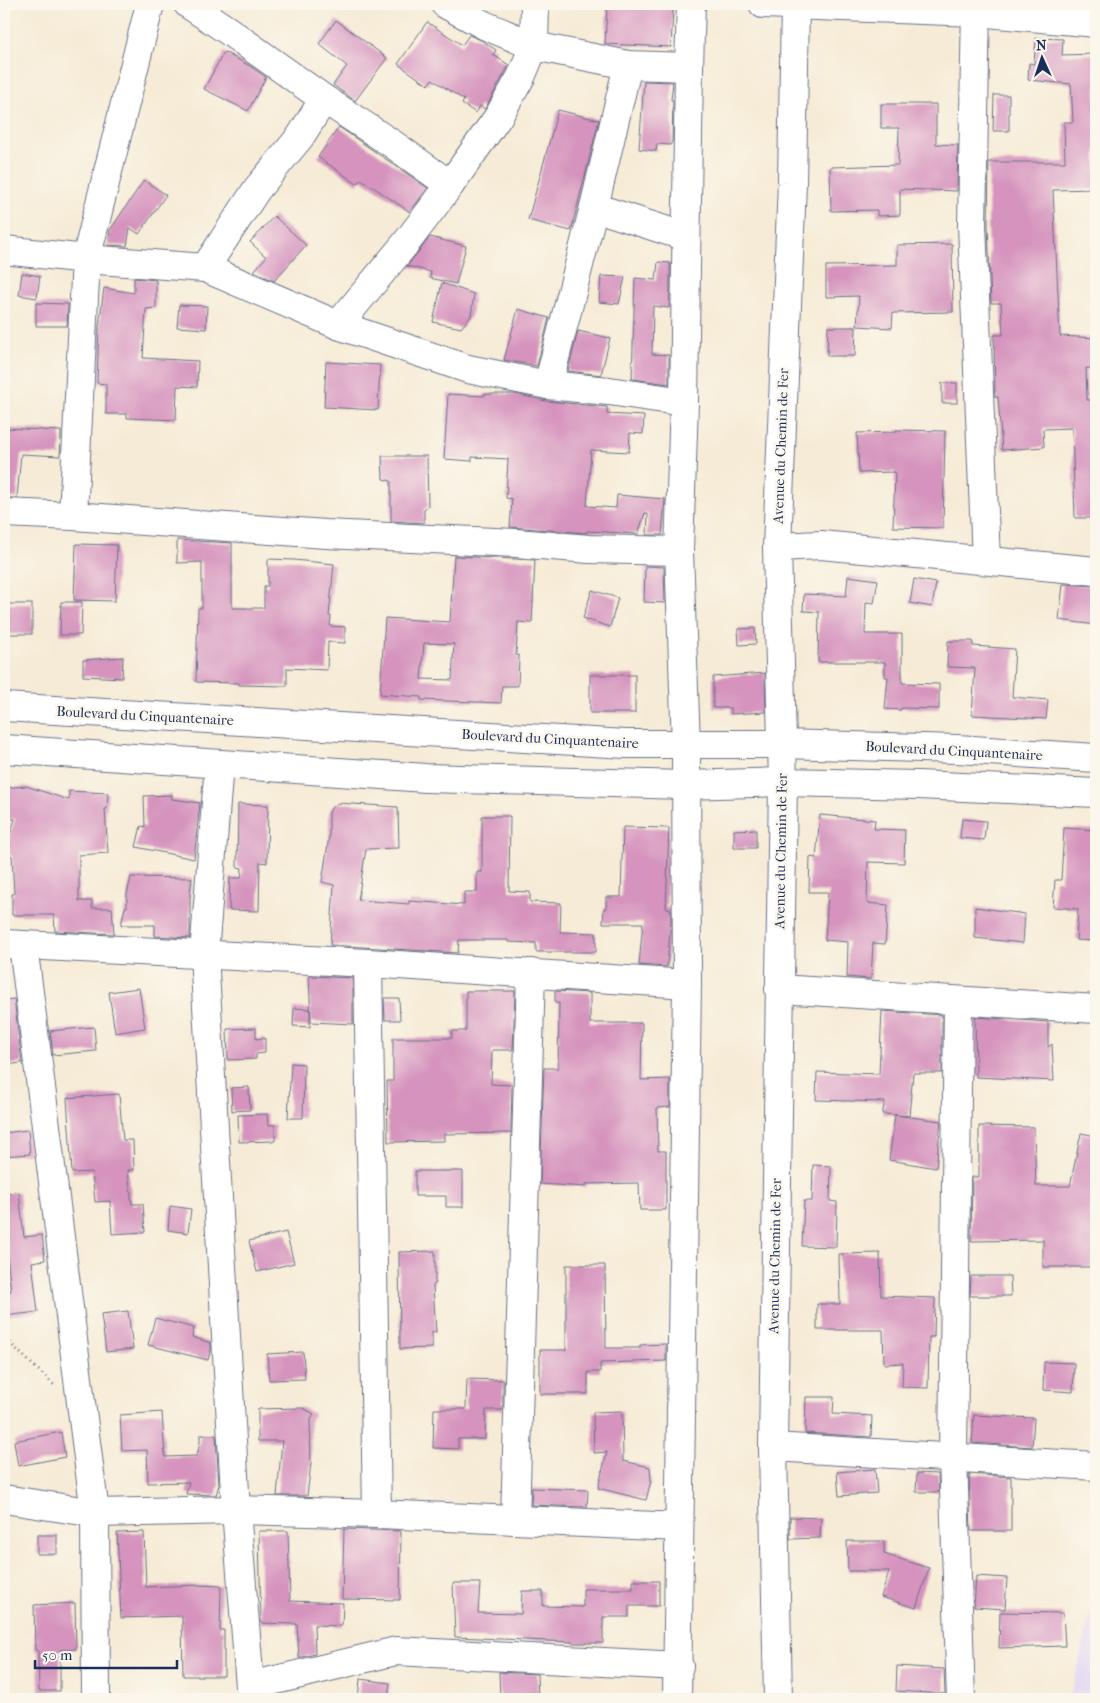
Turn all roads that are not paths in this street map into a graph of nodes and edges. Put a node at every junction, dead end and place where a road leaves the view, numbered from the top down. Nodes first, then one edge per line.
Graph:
1 (150, 4) edge
2 (188, 4) edge
3 (445, 4) edge
4 (535, 4) edge
5 (691, 4) edge
6 (763, 4) edge
7 (795, 5) edge
8 (976, 8) edge
9 (1096, 23) edge
10 (534, 46) junction
11 (628, 65) junction
12 (688, 67) junction
13 (324, 99) junction
14 (450, 184) junction
15 (594, 207) junction
16 (686, 237) junction
17 (4, 250) edge
18 (86, 259) junction
19 (205, 268) junction
20 (338, 325) junction
21 (548, 385) junction
22 (684, 402) junction
23 (4, 513) edge
24 (73, 516) junction
25 (777, 546) junction
26 (679, 551) junction
27 (986, 560) junction
28 (1096, 570) edge
29 (4, 708) edge
30 (782, 744) junction
31 (686, 745) junction
32 (4, 749) edge
33 (1096, 758) edge
34 (219, 764) junction
35 (783, 782) junction
36 (685, 785) junction
37 (1096, 793) edge
38 (13, 944) edge
39 (204, 954) junction
40 (368, 963) junction
41 (531, 973) junction
42 (688, 984) junction
43 (779, 989) junction
44 (958, 1000) junction
45 (1096, 1009) edge
46 (773, 1447) junction
47 (953, 1458) junction
48 (1096, 1466) edge
49 (4, 1499) edge
50 (236, 1510) junction
51 (96, 1513) junction
52 (377, 1514) junction
53 (515, 1520) junction
54 (679, 1527) junction
55 (679, 1666) junction
56 (251, 1693) edge
57 (96, 1699) edge
58 (677, 1699) edge
59 (778, 1699) edge
60 (961, 1699) edge

1 - 18 street
2 - 13 street
3 - 10 street
4 - 10 street
5 - 12 street
6 - 7 street
7 - 8 street
7 - 25 street, Avenue du Chemin de Fer
8 - 9 street
8 - 27 street
10 - 11 street
10 - 14 street
11 - 12 street
11 - 15 street
12 - 16 street
13 - 14 street
13 - 19 street
14 - 20 street
15 - 16 street
15 - 21 street
16 - 22 street
17 - 18 street
18 - 19 street
18 - 24 street
19 - 20 street
20 - 21 street
21 - 22 street
22 - 26 street
23 - 24 street
24 - 26 street
25 - 27 street
25 - 30 street, Avenue du Chemin de Fer
26 - 31 street
27 - 28 street
29 - 31 street, Boulevard du Cinquantenaire
30 - 31 street, Boulevard du Cinquantenaire
30 - 33 street, Boulevard du Cinquantenaire
30 - 35 street, Avenue du Chemin de Fer
31 - 36 street
32 - 34 street
34 - 36 street
34 - 39 street
35 - 36 street
35 - 37 street
35 - 43 street, Avenue du Chemin de Fer
36 - 42 street
38 - 39 street
38 - 51 street
39 - 40 street
39 - 50 street
40 - 41 street
40 - 52 street
41 - 42 street
41 - 53 street
42 - 54 street
43 - 44 street
43 - 46 street, Avenue du Chemin de Fer
44 - 45 street
44 - 47 street
46 - 47 street
46 - 59 street, Avenue du Chemin de Fer
47 - 48 street
47 - 60 street
49 - 51 street
50 - 51 street
50 - 52 street
50 - 56 street
51 - 57 street
52 - 53 street
53 - 54 street
54 - 55 street
55 - 56 street
55 - 58 street

